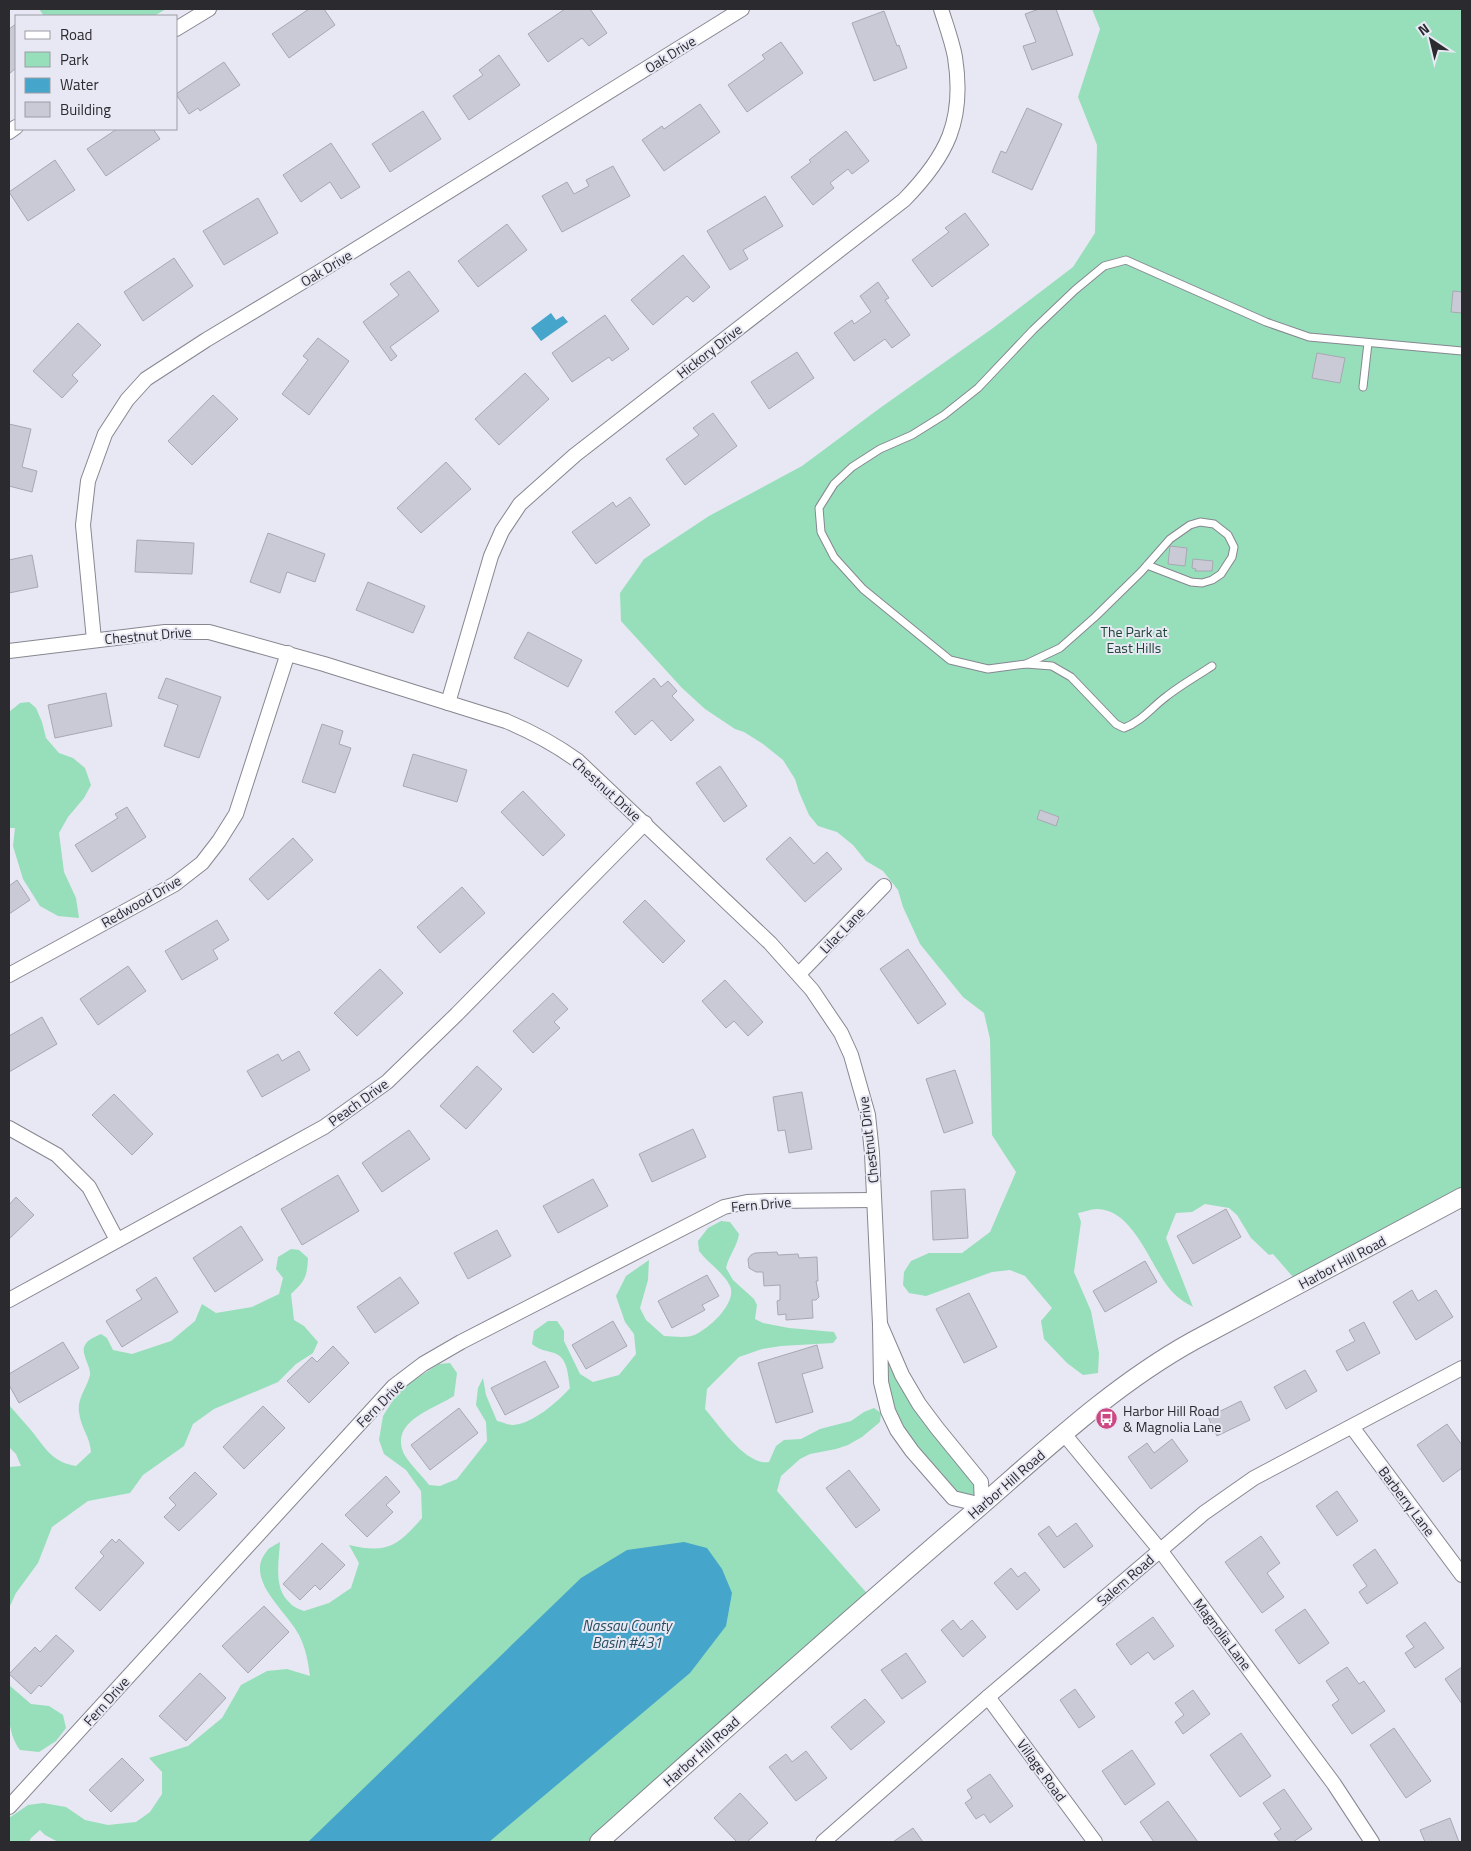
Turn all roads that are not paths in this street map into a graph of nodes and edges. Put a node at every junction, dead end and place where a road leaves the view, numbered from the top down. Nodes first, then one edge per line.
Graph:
1 (209, 9) edge
2 (742, 9) edge
3 (941, 9) edge
4 (178, 28) edge
5 (1368, 343) junction
6 (1462, 351) edge
7 (1363, 387) dead end
8 (1147, 565) junction
9 (94, 640) junction
10 (9, 651) edge
11 (288, 652) junction
12 (1026, 664) junction
13 (1212, 666) dead end
14 (448, 703) junction
15 (645, 823) junction
16 (884, 886) dead end
17 (799, 974) junction
18 (9, 975) edge
19 (9, 1128) edge
20 (1462, 1198) edge
21 (874, 1200) junction
22 (117, 1240) junction
23 (9, 1300) edge
24 (880, 1324) junction
25 (1462, 1368) edge
26 (1352, 1426) junction
27 (1064, 1434) junction
28 (982, 1505) junction
29 (1160, 1550) junction
30 (1462, 1575) edge
31 (988, 1697) junction
32 (9, 1807) edge
33 (599, 1842) edge
34 (823, 1842) edge
35 (1095, 1842) edge
36 (1372, 1842) edge

1 - 4 street
2 - 9 street, Oak Drive
3 - 14 street, Hickory Drive
5 - 6 lane
5 - 7 lane
5 - 12 lane
8 - 8 lane
8 - 12 lane
9 - 10 street, Chestnut Drive
9 - 11 street, Chestnut Drive
11 - 14 street, Chestnut Drive
11 - 18 street, Redwood Drive
12 - 13 lane
14 - 15 street, Chestnut Drive
15 - 17 street, Chestnut Drive
15 - 22 street, Peach Drive
16 - 17 street, Lilac Lane
17 - 21 street, Chestnut Drive
19 - 22 street
20 - 27 street, Harbor Hill Road
21 - 24 street, Chestnut Drive
21 - 32 street, Fern Drive
22 - 23 street, Peach Drive
24 - 28 street, Chestnut Drive
24 - 28 street, Chestnut Drive
25 - 26 street, Salem Road
26 - 29 street, Salem Road
26 - 30 street, Barberry Lane
27 - 28 street, Harbor Hill Road
27 - 29 street, Magnolia Lane
28 - 33 street, Harbor Hill Road
29 - 31 street, Salem Road
29 - 36 street, Magnolia Lane
31 - 34 street, Salem Road
31 - 35 street, Village Road

